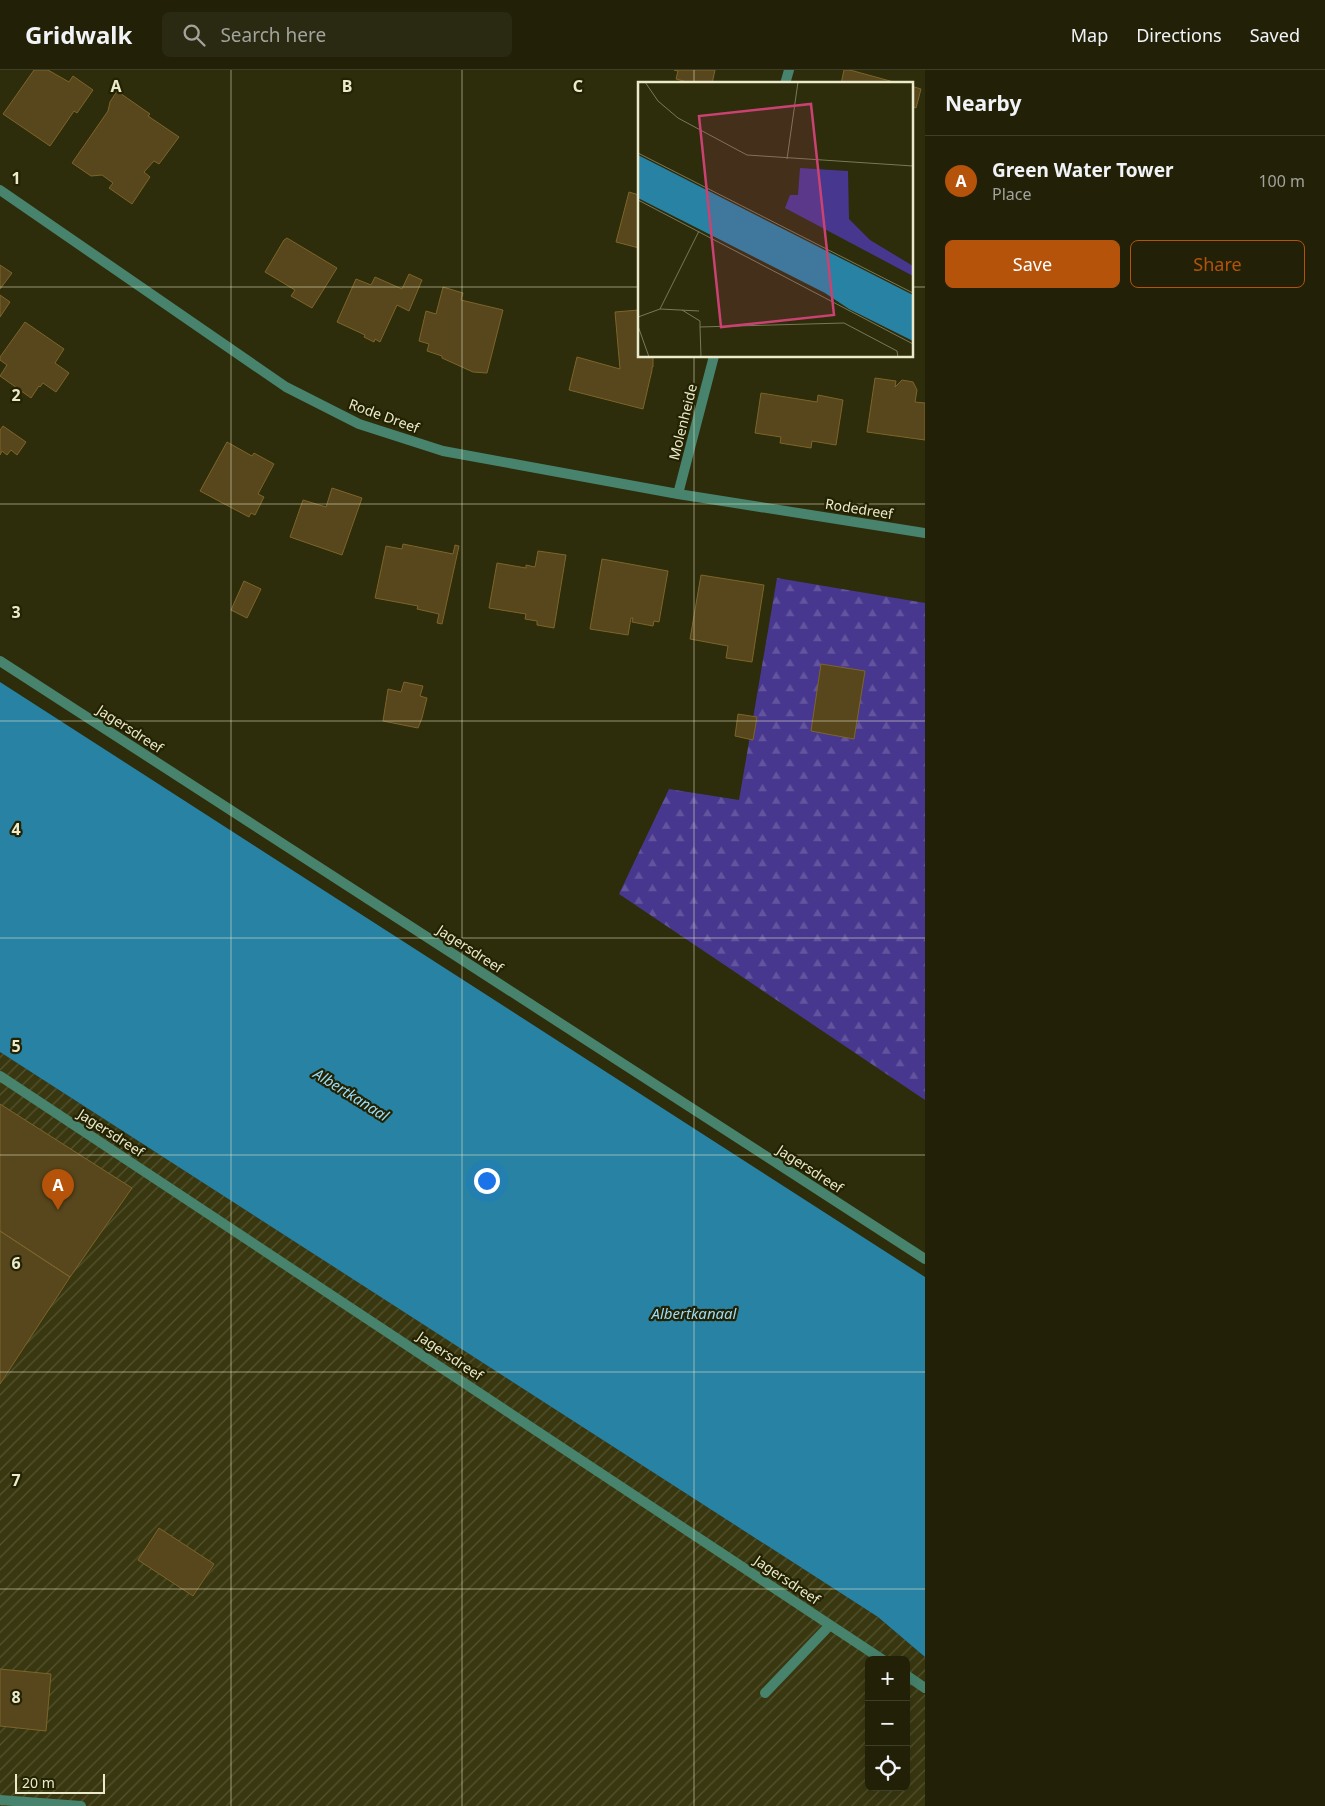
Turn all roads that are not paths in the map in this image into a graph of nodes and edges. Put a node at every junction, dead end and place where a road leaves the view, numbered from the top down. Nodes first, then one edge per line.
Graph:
1 (0, 190) edge
2 (713, 358) edge
3 (678, 494) junction
4 (789, 511) joint
5 (925, 533) edge
6 (0, 661) edge
7 (0, 1076) edge
8 (925, 1259) edge
9 (830, 1624) junction
10 (877, 1656) edge
11 (910, 1678) edge
12 (925, 1688) edge
13 (765, 1693) dead end
14 (0, 1800) edge
15 (81, 1806) edge

1 - 3 street, Rode Dreef
2 - 3 street, Molenheide
3 - 4 street, Rode Dreef
4 - 5 street, Rodedreef
6 - 8 street, Jagersdreef
7 - 9 street, Jagersdreef
9 - 10 street, Jagersdreef
9 - 13 street
11 - 12 street
14 - 15 street

